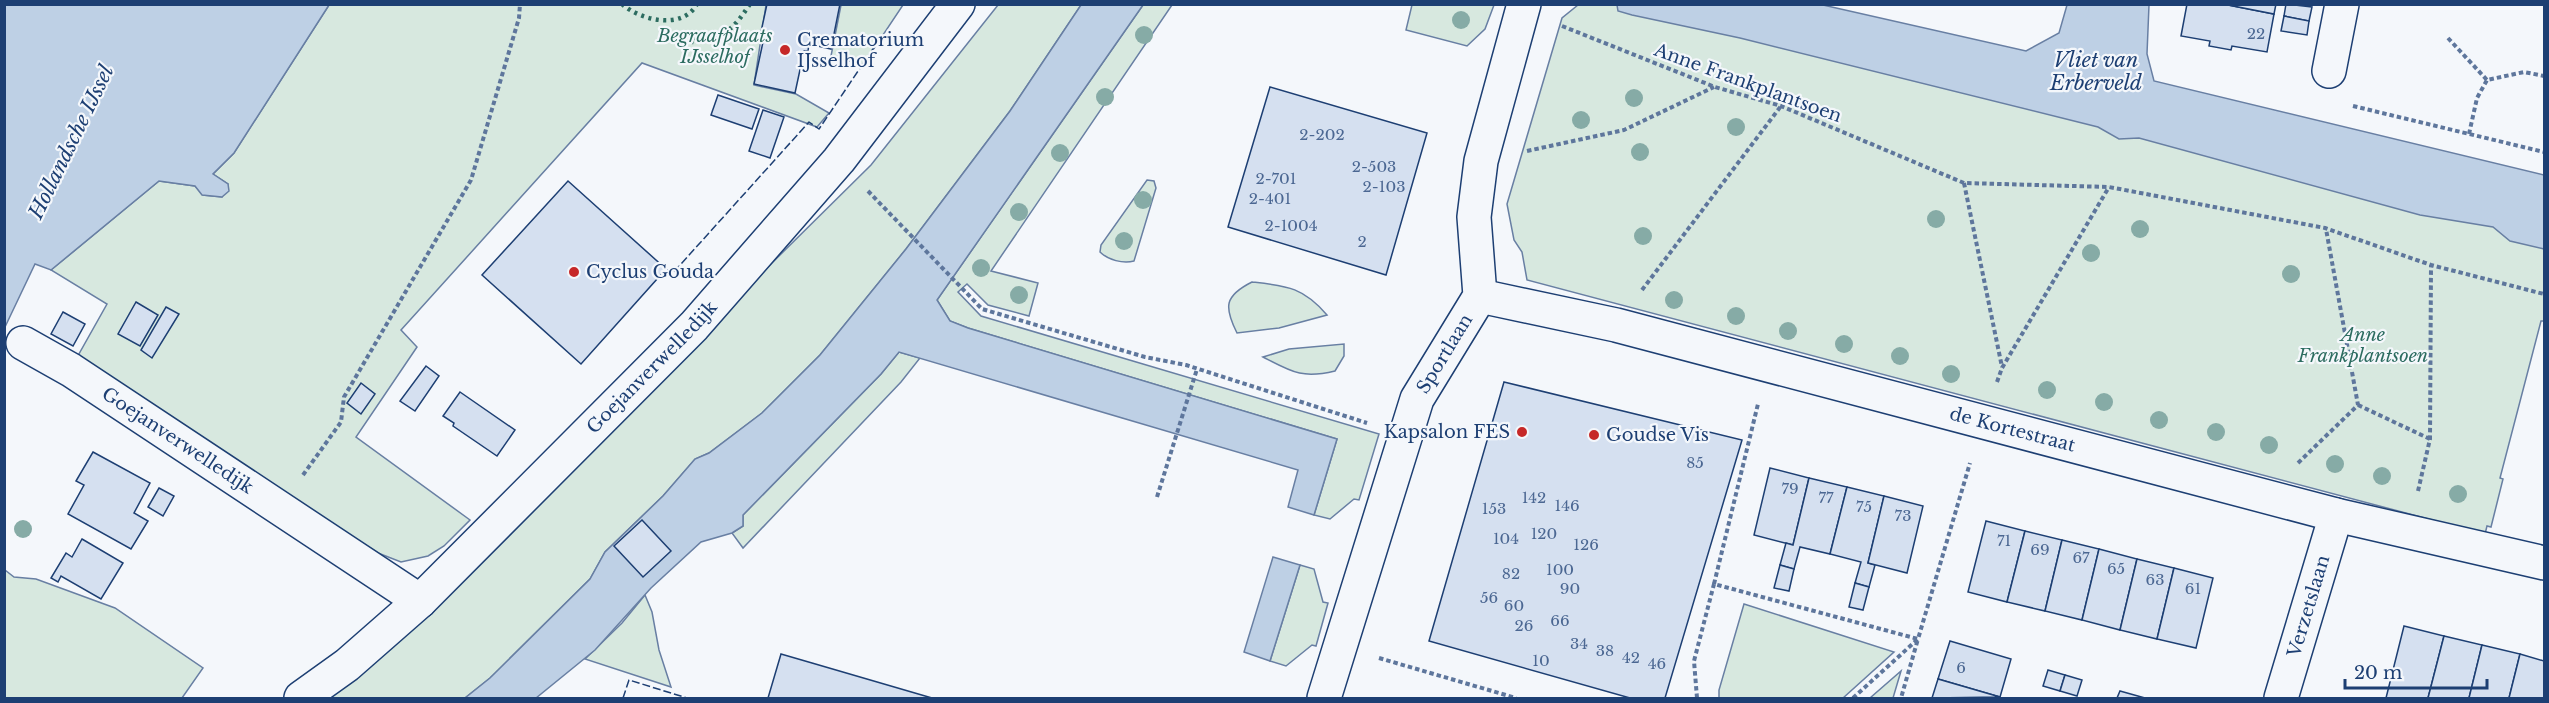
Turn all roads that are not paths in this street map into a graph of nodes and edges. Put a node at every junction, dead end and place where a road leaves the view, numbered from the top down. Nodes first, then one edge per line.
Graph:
1 (958, 4) edge
2 (2342, 4) edge
3 (1523, 8) edge
4 (2329, 71) road end
5 (1480, 296) junction
6 (23, 343) dead end
7 (2336, 515) junction
8 (2544, 563) edge
9 (420, 601) junction
10 (301, 699) edge
11 (1324, 699) edge
12 (2281, 699) edge

1 - 9 street, Goejanverwelledijk
2 - 4 street
3 - 5 street, Sportlaan
5 - 7 street, de Kortestraat
5 - 11 street, Sportlaan
6 - 9 street, Goejanverwelledijk
7 - 8 street, de Kortestraat
7 - 12 street, Verzetslaan
9 - 10 street, Goejanverwelledijk

